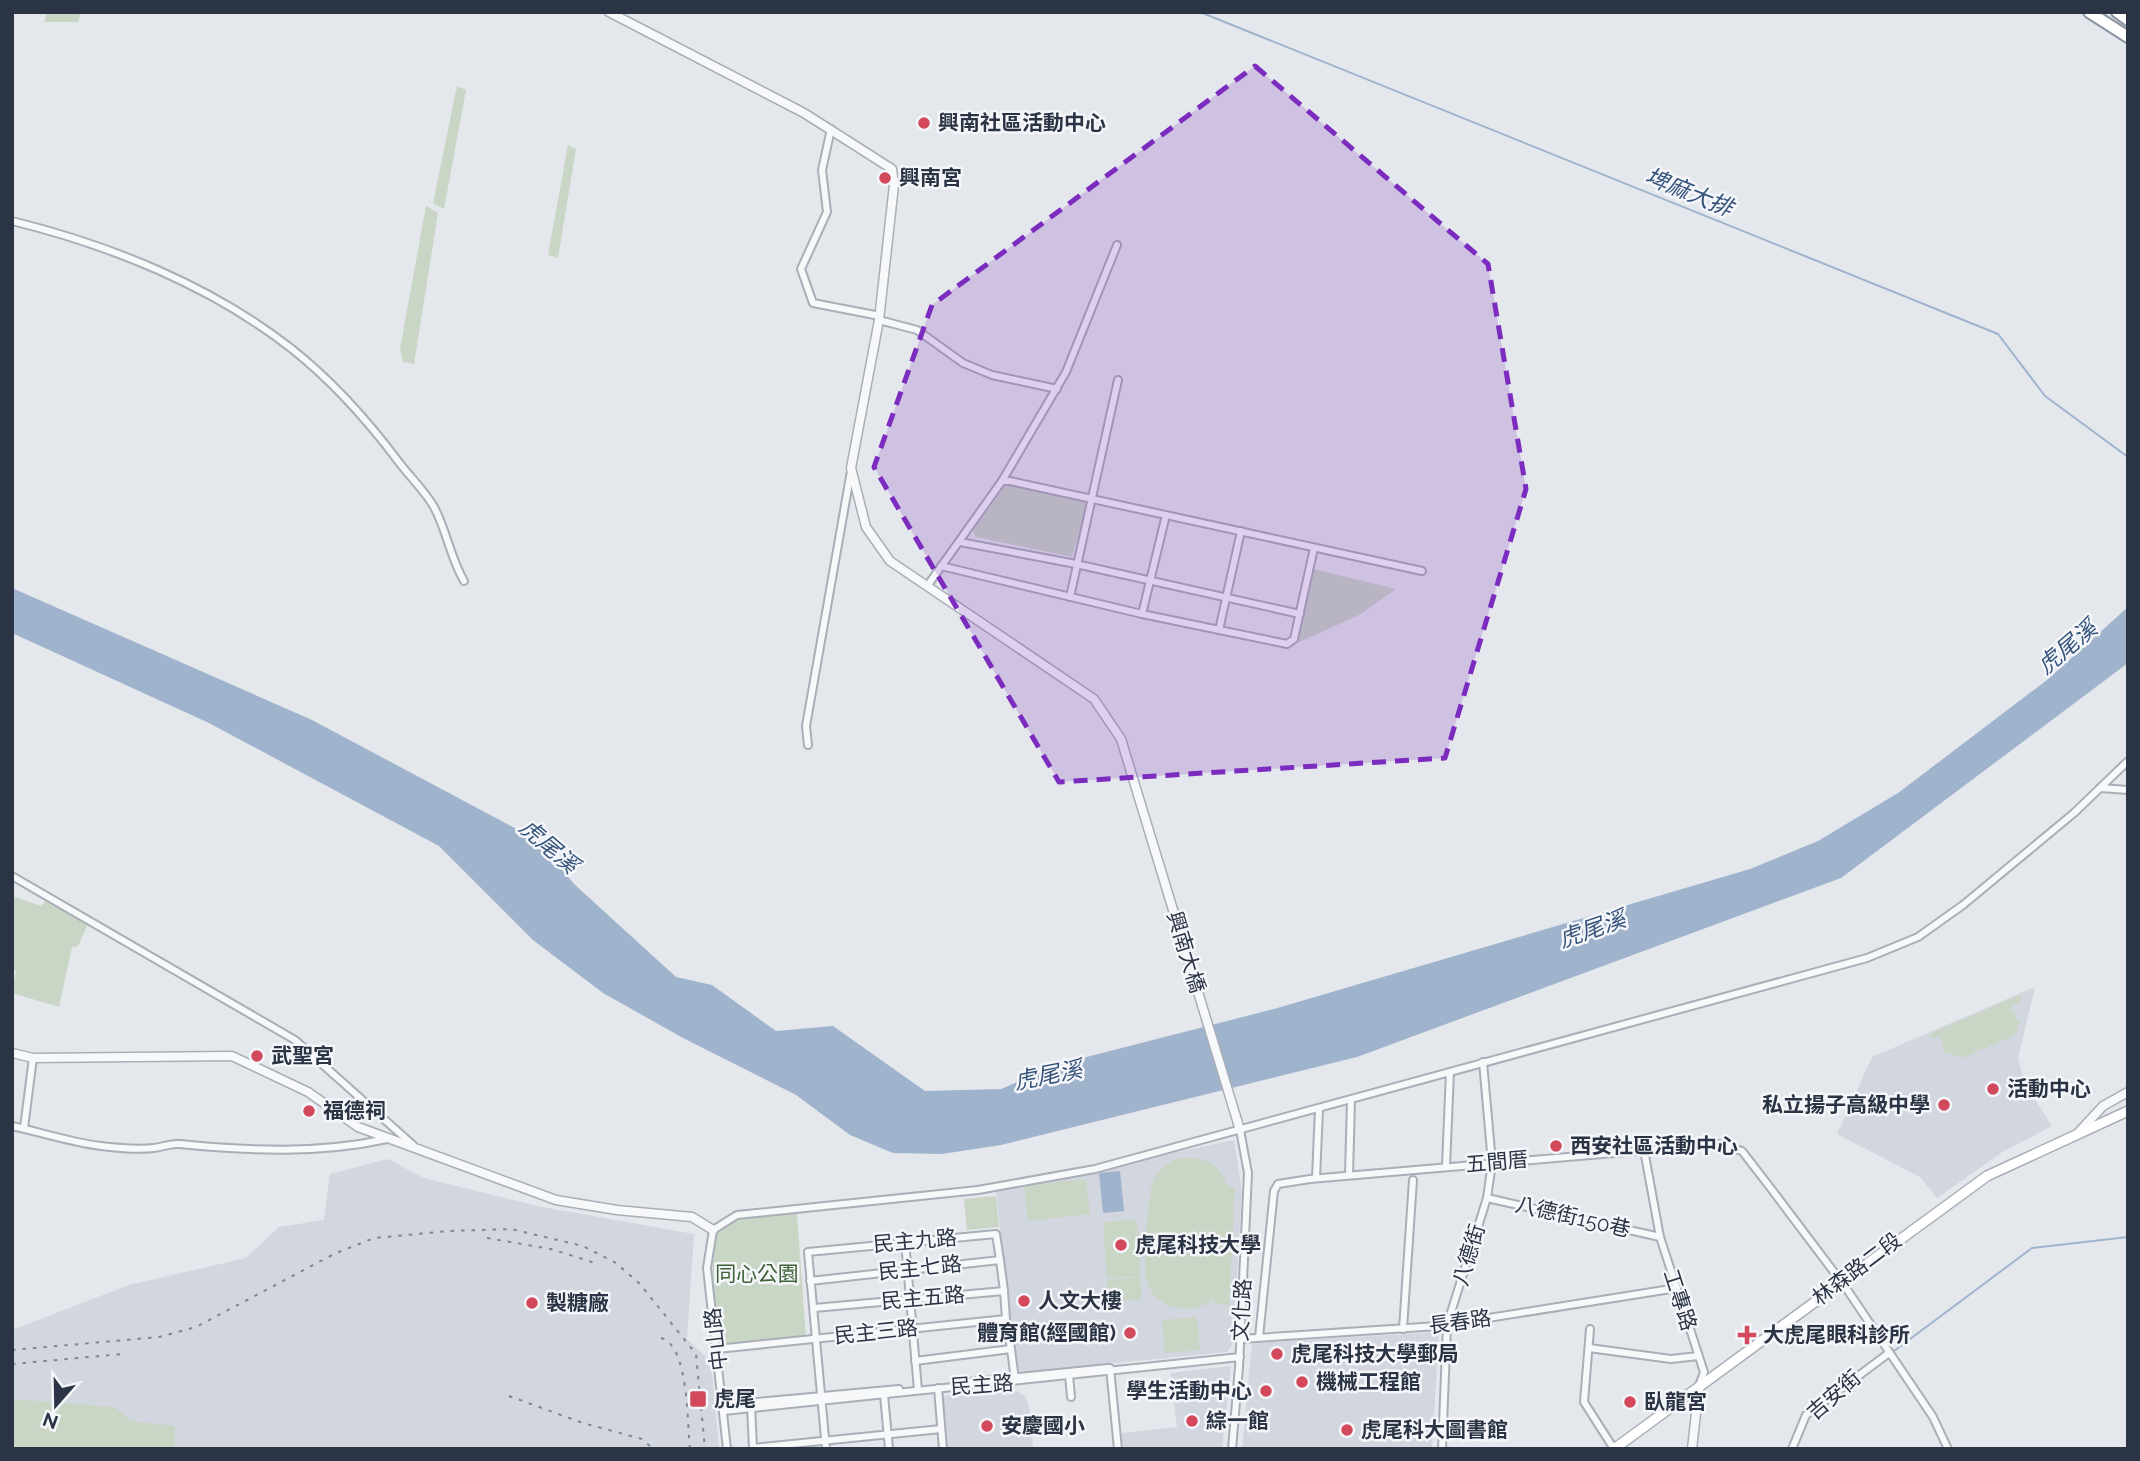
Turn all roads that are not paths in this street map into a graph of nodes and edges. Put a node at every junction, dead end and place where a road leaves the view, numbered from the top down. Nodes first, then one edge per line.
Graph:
1 (609, 12) edge
2 (2089, 12) edge
3 (2117, 12) edge
4 (2128, 20) edge
5 (2128, 37) edge
6 (831, 130) junction
7 (12, 221) edge
8 (1117, 244) dead end
9 (879, 318) junction
10 (1118, 380) dead end
11 (1057, 389) junction
12 (851, 468) junction
13 (1002, 481) junction
14 (1091, 499) junction
15 (1166, 515) junction
16 (1241, 531) junction
17 (960, 542) junction
18 (1314, 548) junction
19 (1076, 564) junction
20 (941, 566) junction
21 (1422, 571) dead end
22 (464, 581) dead end
23 (1149, 581) junction
24 (928, 585) junction
25 (1070, 597) junction
26 (1226, 597) junction
27 (1142, 614) junction
28 (1300, 614) junction
29 (1219, 630) junction
30 (808, 745) dead end
31 (2128, 761) edge
32 (2100, 788) junction
33 (2128, 790) edge
34 (12, 876) edge
35 (12, 1052) edge
36 (33, 1058) junction
37 (1483, 1062) junction
38 (1450, 1072) junction
39 (2128, 1092) edge
40 (1351, 1100) junction
41 (1319, 1109) junction
42 (2128, 1111) edge
43 (12, 1126) edge
44 (24, 1128) junction
45 (1240, 1130) junction
46 (2078, 1133) junction
47 (387, 1138) junction
48 (419, 1150) junction
49 (1644, 1150) junction
50 (1492, 1163) junction
51 (1446, 1166) junction
52 (1349, 1175) junction
53 (1316, 1178) junction
54 (1413, 1180) dead end
55 (1487, 1198) junction
56 (713, 1230) junction
57 (1660, 1237) junction
58 (905, 1241) junction
59 (1000, 1260) junction
60 (907, 1268) junction
61 (810, 1282) junction
62 (1840, 1282) junction
63 (1677, 1288) junction
64 (1004, 1291) junction
65 (910, 1299) junction
66 (814, 1308) junction
67 (1006, 1319) junction
68 (1447, 1325) junction
69 (912, 1329) junction
70 (1404, 1329) junction
71 (1590, 1329) dead end
72 (1259, 1337) junction
73 (818, 1339) junction
74 (1241, 1339) junction
75 (1588, 1348) junction
76 (717, 1349) junction
77 (1011, 1349) junction
78 (1889, 1353) junction
79 (1698, 1356) junction
80 (1240, 1357) junction
81 (915, 1361) junction
82 (1110, 1368) junction
83 (1068, 1374) junction
84 (1015, 1380) junction
85 (1699, 1386) junction
86 (918, 1388) junction
87 (939, 1388) junction
88 (884, 1395) junction
89 (1071, 1397) dead end
90 (824, 1399) junction
91 (751, 1405) junction
92 (724, 1408) junction
93 (941, 1429) junction
94 (887, 1435) junction
95 (825, 1440) junction
96 (753, 1448) edge
97 (727, 1449) edge
98 (826, 1449) edge
99 (889, 1449) edge
100 (943, 1449) edge
101 (1118, 1449) edge
102 (1232, 1449) edge
103 (1442, 1449) edge
104 (1614, 1449) edge
105 (1692, 1449) edge
106 (1792, 1449) edge
107 (1948, 1449) edge

1 - 6 street
2 - 5 highway
3 - 4 highway
6 - 9 street
6 - 9 street
7 - 22 street
8 - 11 street
9 - 11 street
9 - 12 street
10 - 14 street
11 - 13 street
12 - 24 street, 興南大橋
12 - 30 street
13 - 14 street
13 - 17 street
14 - 15 street
14 - 19 street
15 - 16 street
15 - 23 street
16 - 18 street
16 - 26 street
17 - 19 street
17 - 20 street
18 - 21 street
18 - 28 street
19 - 23 street
19 - 25 street
20 - 24 street
20 - 25 street
23 - 26 street
23 - 27 street
24 - 45 street, 興南大橋
25 - 27 street
26 - 28 street
26 - 29 street
27 - 29 street
28 - 29 street
31 - 32 street
32 - 33 street
32 - 37 street
34 - 48 street
35 - 36 street
36 - 44 street
36 - 47 street
37 - 38 street
37 - 50 street, 八德街
38 - 40 street
38 - 51 street
39 - 46 street
40 - 41 street
40 - 52 street
41 - 45 street
41 - 53 street
42 - 46 main road, 林森路二段
43 - 44 street
44 - 47 street
45 - 56 street
45 - 74 street, 文化路
46 - 62 main road, 林森路二段
47 - 48 street
48 - 56 street
49 - 50 street, 五間厝
49 - 57 street, 工專路
49 - 62 street, 五間厝
50 - 51 street, 五間厝
50 - 55 street, 八德街
51 - 52 street, 五間厝
52 - 53 street, 文化路
53 - 72 street, 文化路
54 - 70 street
55 - 57 street, 八德街150巷
55 - 68 street, 八德街
56 - 76 street, 中山路
57 - 63 street, 工專路
58 - 59 street, 民主九路
58 - 60 street
58 - 61 street, 民主九路
59 - 60 street, 民主七路
59 - 64 street
60 - 61 street, 民主七路
60 - 65 street
61 - 66 street
62 - 78 street, 五間厝
62 - 85 main road, 林森路二段
63 - 68 street, 長春路
63 - 79 street, 工專路
64 - 65 street, 民主五路
64 - 67 street
65 - 66 street, 民主五路
65 - 69 street
66 - 73 street
67 - 69 street, 民主三路
67 - 77 street
68 - 70 street, 長春路
68 - 103 street, 八德街
69 - 73 street, 民主三路
69 - 81 street
70 - 72 street, 長春路
71 - 75 street
72 - 74 street, 長春路
73 - 76 street, 民主三路
73 - 90 street
74 - 80 street, 文化路
75 - 79 street
75 - 104 street
76 - 92 street, 中山路
77 - 81 street
77 - 84 street
78 - 106 street, 吉安街
78 - 107 street, 五間厝
79 - 85 street, 工專路
80 - 82 street, 民主路
80 - 102 street, 文化路
81 - 86 street
82 - 83 street, 民主路
82 - 101 street
83 - 84 street, 民主路
83 - 89 street
84 - 86 street
84 - 87 street, 民主路
85 - 104 main road, 林森路二段
85 - 105 street, 工專路
86 - 87 street, 民主路
86 - 88 street, 民主路
86 - 90 street
87 - 93 street
88 - 90 street, 民主路
88 - 94 street
90 - 91 street, 民主路
90 - 95 street
91 - 92 street, 民主路
91 - 96 street
92 - 97 street, 中山路
93 - 94 street
93 - 100 street
94 - 95 street
94 - 99 street
95 - 96 street
95 - 98 street

